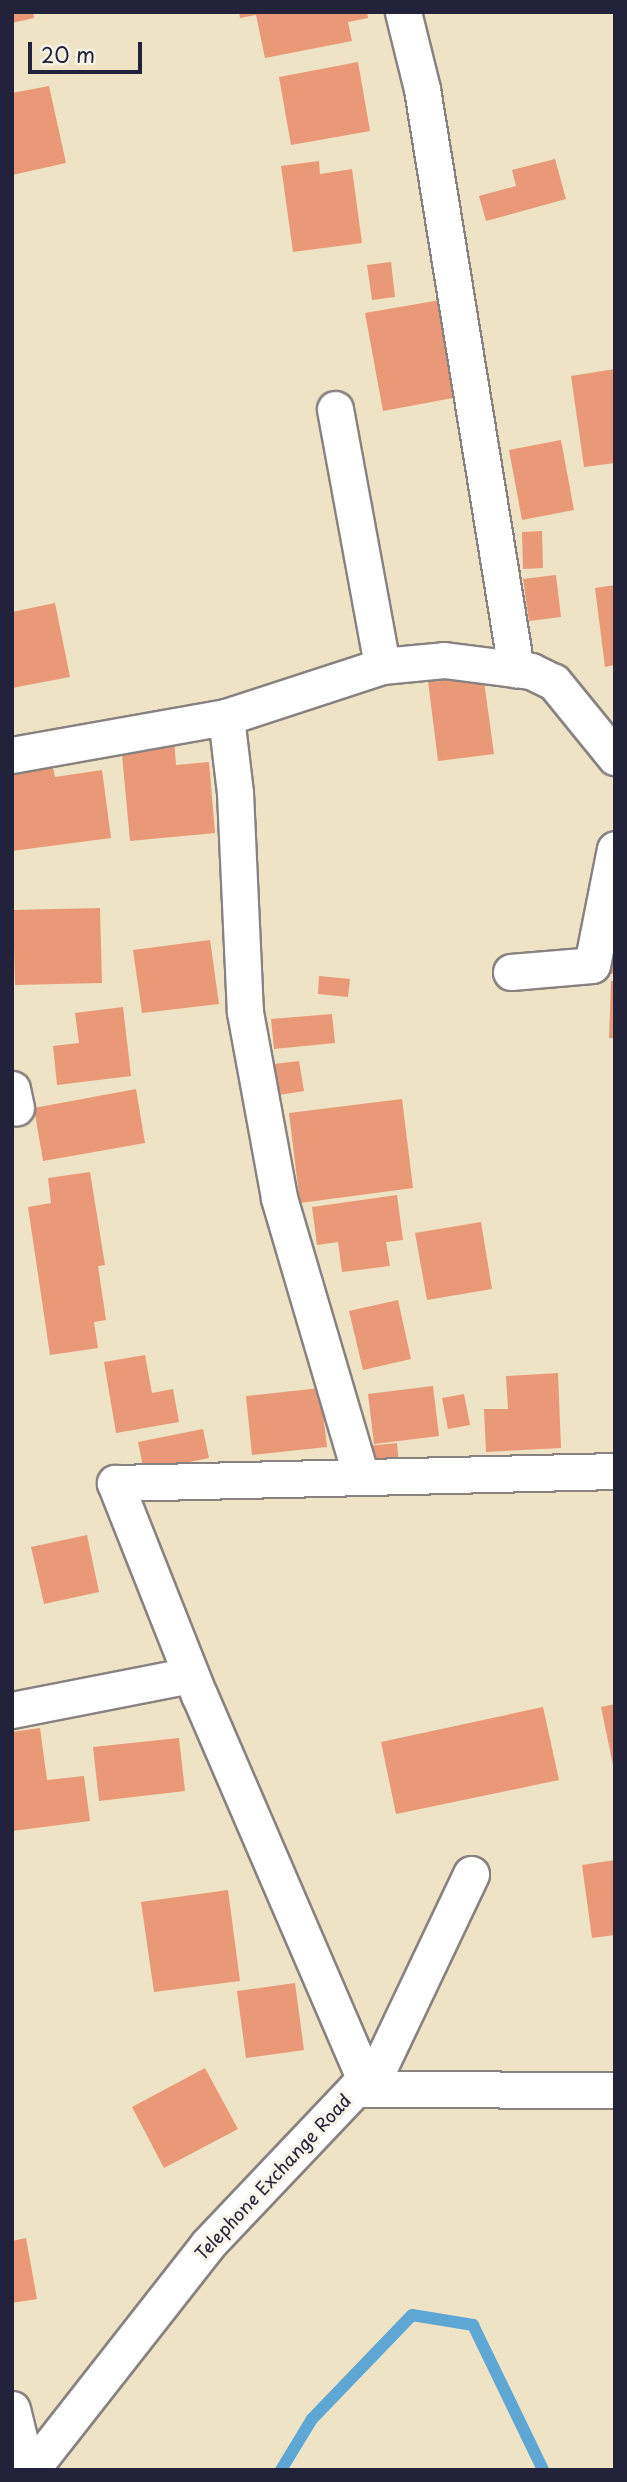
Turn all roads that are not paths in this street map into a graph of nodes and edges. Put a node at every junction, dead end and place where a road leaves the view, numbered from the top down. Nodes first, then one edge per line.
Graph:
1 (402, 12) edge
2 (335, 409) dead end
3 (382, 666) junction
4 (516, 668) junction
5 (226, 717) junction
6 (12, 755) edge
7 (615, 757) edge
8 (615, 849) edge
9 (511, 972) dead end
10 (615, 1471) edge
11 (361, 1476) junction
12 (191, 1675) junction
13 (12, 1710) edge
14 (471, 1874) dead end
15 (369, 2089) junction
16 (615, 2090) edge
17 (12, 2409) edge
18 (29, 2470) edge

1 - 4 street
2 - 3 street
3 - 4 street
3 - 5 street
4 - 7 street
5 - 6 street
5 - 11 street
8 - 9 street
10 - 11 street
11 - 12 street
12 - 13 street
12 - 15 street
14 - 15 street
15 - 16 street, Telephone Exchange Road
15 - 18 street, Telephone Exchange Road
17 - 18 street

